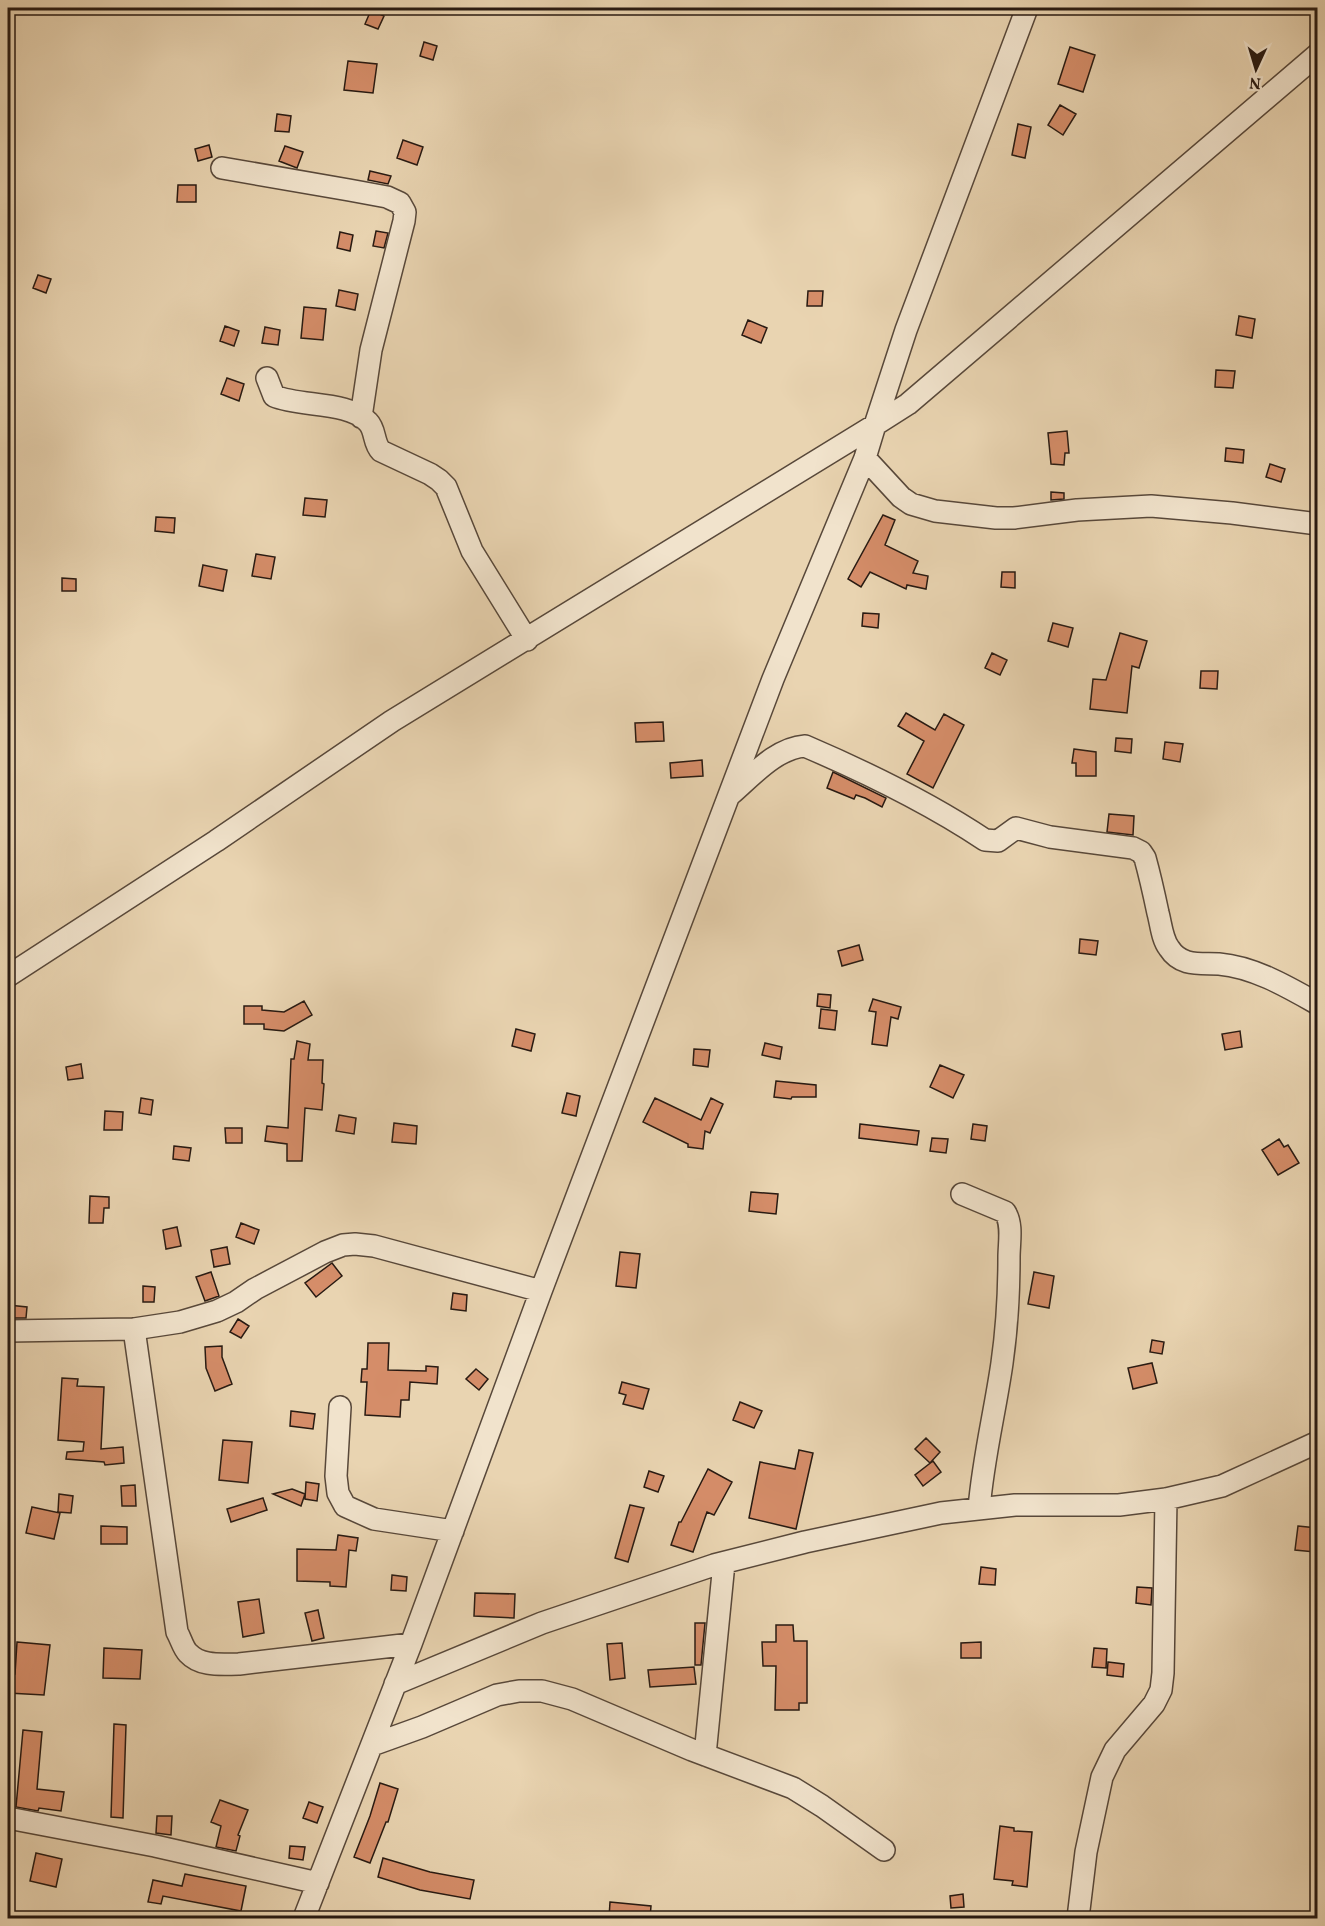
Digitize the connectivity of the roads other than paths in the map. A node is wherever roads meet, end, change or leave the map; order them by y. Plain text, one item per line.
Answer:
1 (1027, 8) edge
2 (1317, 54) edge
3 (222, 168) dead end
4 (267, 378) dead end
5 (361, 417) junction
6 (875, 425) junction
7 (865, 458) junction
8 (1317, 524) edge
9 (527, 639) junction
10 (730, 794) junction
11 (8, 976) edge
12 (1317, 1004) edge
13 (962, 1194) dead end
14 (541, 1291) junction
15 (134, 1329) junction
16 (8, 1331) edge
17 (340, 1407) dead end
18 (1317, 1442) edge
19 (1166, 1499) junction
20 (979, 1509) junction
21 (453, 1531) junction
22 (724, 1563) junction
23 (411, 1644) junction
24 (395, 1684) junction
25 (372, 1745) junction
26 (705, 1755) junction
27 (8, 1818) edge
28 (884, 1850) dead end
29 (318, 1883) junction
30 (304, 1918) edge
31 (1078, 1918) edge

1 - 6 street
2 - 6 street
3 - 5 street
4 - 5 street
5 - 9 street
6 - 7 street
6 - 9 street
7 - 8 street
7 - 10 street
9 - 11 street
10 - 12 street
10 - 14 street
13 - 20 street
14 - 15 street
14 - 21 street
15 - 16 street
15 - 23 street
17 - 21 street
18 - 19 street
19 - 20 street
19 - 31 street
20 - 22 street
21 - 23 street
22 - 24 street
22 - 26 street
23 - 24 street
24 - 25 street
25 - 26 street
25 - 29 street
26 - 28 street
27 - 29 street
29 - 30 street

